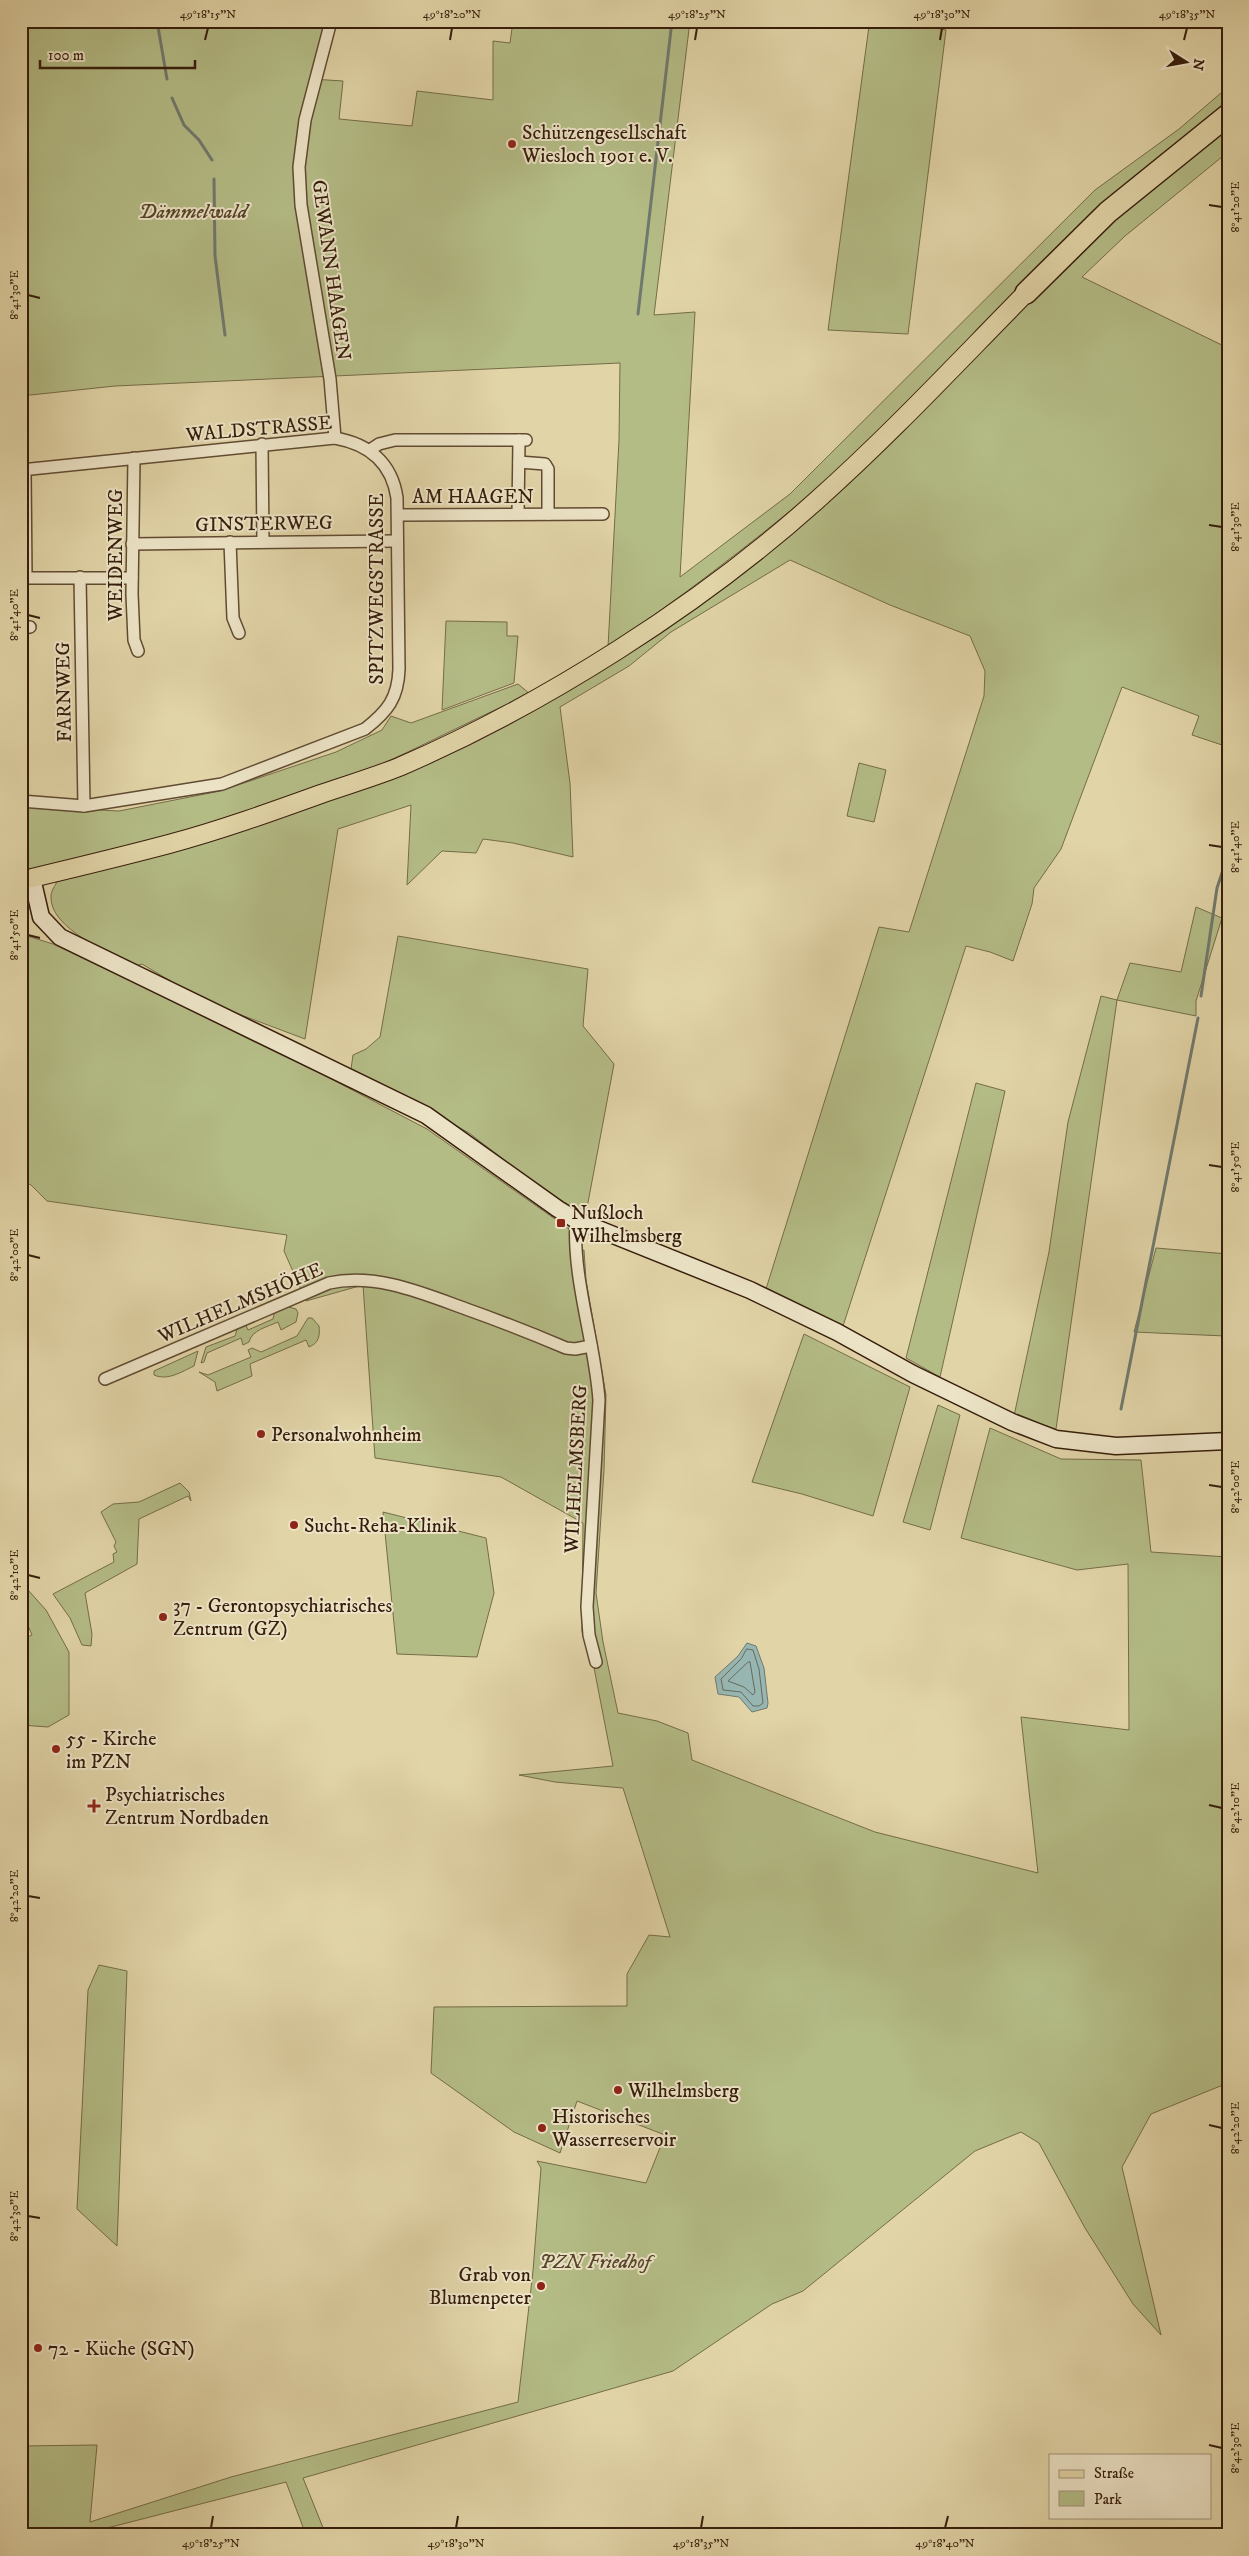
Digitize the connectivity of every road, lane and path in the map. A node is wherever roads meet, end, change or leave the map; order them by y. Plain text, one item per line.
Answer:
1 (331, 21) edge
2 (1228, 115) edge
3 (1026, 293) joint
4 (335, 438) junction
5 (262, 444) junction
6 (370, 450) junction
7 (134, 458) junction
8 (519, 462) junction
9 (23, 470) edge
10 (518, 514) junction
11 (548, 514) junction
12 (604, 514) dead end
13 (398, 515) junction
14 (396, 541) junction
15 (230, 542) junction
16 (263, 542) junction
17 (132, 544) junction
18 (80, 577) junction
19 (132, 578) junction
20 (239, 633) dead end
21 (138, 651) dead end
22 (21, 801) edge
23 (84, 806) junction
24 (26, 879) edge
25 (576, 1220) junction
26 (590, 1346) junction
27 (106, 1379) dead end
28 (1228, 1441) edge
29 (596, 1662) dead end

1 - 4 street, GEWANN HAAGEN
2 - 3 highway
3 - 24 main road
4 - 5 street, WALDSTRASSE
4 - 6 street, WALDSTRASSE
5 - 7 street, WALDSTRASSE
5 - 16 street
6 - 8 street
6 - 13 street, SPITZWEGSTRASSE
7 - 9 street, WALDSTRASSE
7 - 17 street, WEIDENWEG
8 - 10 street
8 - 11 street, AM HAAGEN
9 - 18 street
10 - 11 street, AM HAAGEN
10 - 13 street, AM HAAGEN
11 - 12 street, AM HAAGEN
13 - 14 street, SPITZWEGSTRASSE
14 - 16 street, GINSTERWEG
14 - 23 street, SPITZWEGSTRASSE
15 - 16 street, GINSTERWEG
15 - 17 street, GINSTERWEG
15 - 20 street
17 - 19 street, WEIDENWEG
18 - 19 street
18 - 23 street, FARNWEG
19 - 21 street, WEIDENWEG
22 - 23 street, SPITZWEGSTRASSE
24 - 25 main road
25 - 26 street, WILHELMSBERG
25 - 28 main road
26 - 27 street, WILHELMSHÖHE
26 - 29 street, WILHELMSBERG

